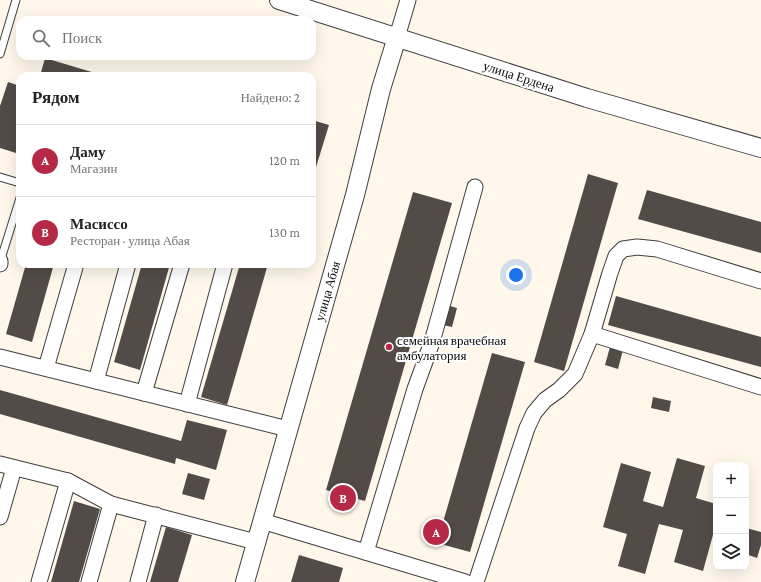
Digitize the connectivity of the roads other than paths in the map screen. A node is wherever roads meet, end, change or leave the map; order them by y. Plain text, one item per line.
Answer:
1 (16, 0) edge
2 (279, 0) edge
3 (408, 0) edge
4 (397, 37) junction
5 (0, 54) edge
6 (761, 148) edge
7 (0, 176) edge
8 (16, 182) edge
9 (475, 187) dead end
10 (16, 211) edge
11 (0, 262) edge
12 (75, 268) edge
13 (127, 268) edge
14 (181, 268) edge
15 (224, 268) edge
16 (761, 281) edge
17 (592, 334) junction
18 (0, 357) edge
19 (46, 368) junction
20 (96, 381) junction
21 (761, 387) edge
22 (144, 393) junction
23 (187, 404) junction
24 (288, 429) junction
25 (7, 466) edge
26 (68, 481) junction
27 (112, 504) junction
28 (156, 516) junction
29 (0, 517) edge
30 (262, 521) junction
31 (256, 542) junction
32 (366, 552) junction
33 (445, 579) edge
34 (39, 582) edge
35 (89, 582) edge
36 (138, 582) edge
37 (245, 582) edge
38 (465, 582) edge
39 (476, 582) edge

1 - 5 lane
2 - 4 street, улица Ердена
3 - 4 street, улица Абая
4 - 6 street, улица Ердена
4 - 24 street, улица Абая
7 - 8 lane
9 - 32 street
10 - 11 lane
12 - 19 street
13 - 20 street
14 - 22 street
15 - 23 street
16 - 17 street
17 - 21 street
17 - 39 street
18 - 19 street
19 - 20 street
20 - 22 street
22 - 23 street
23 - 24 street
24 - 30 street, улица Абая
25 - 26 street
25 - 29 street
26 - 27 street
26 - 34 street
27 - 28 street
27 - 35 street
28 - 31 street
28 - 36 street
30 - 31 street, улица Абая
30 - 32 street
31 - 37 street, улица Абая
32 - 33 street
33 - 38 street

